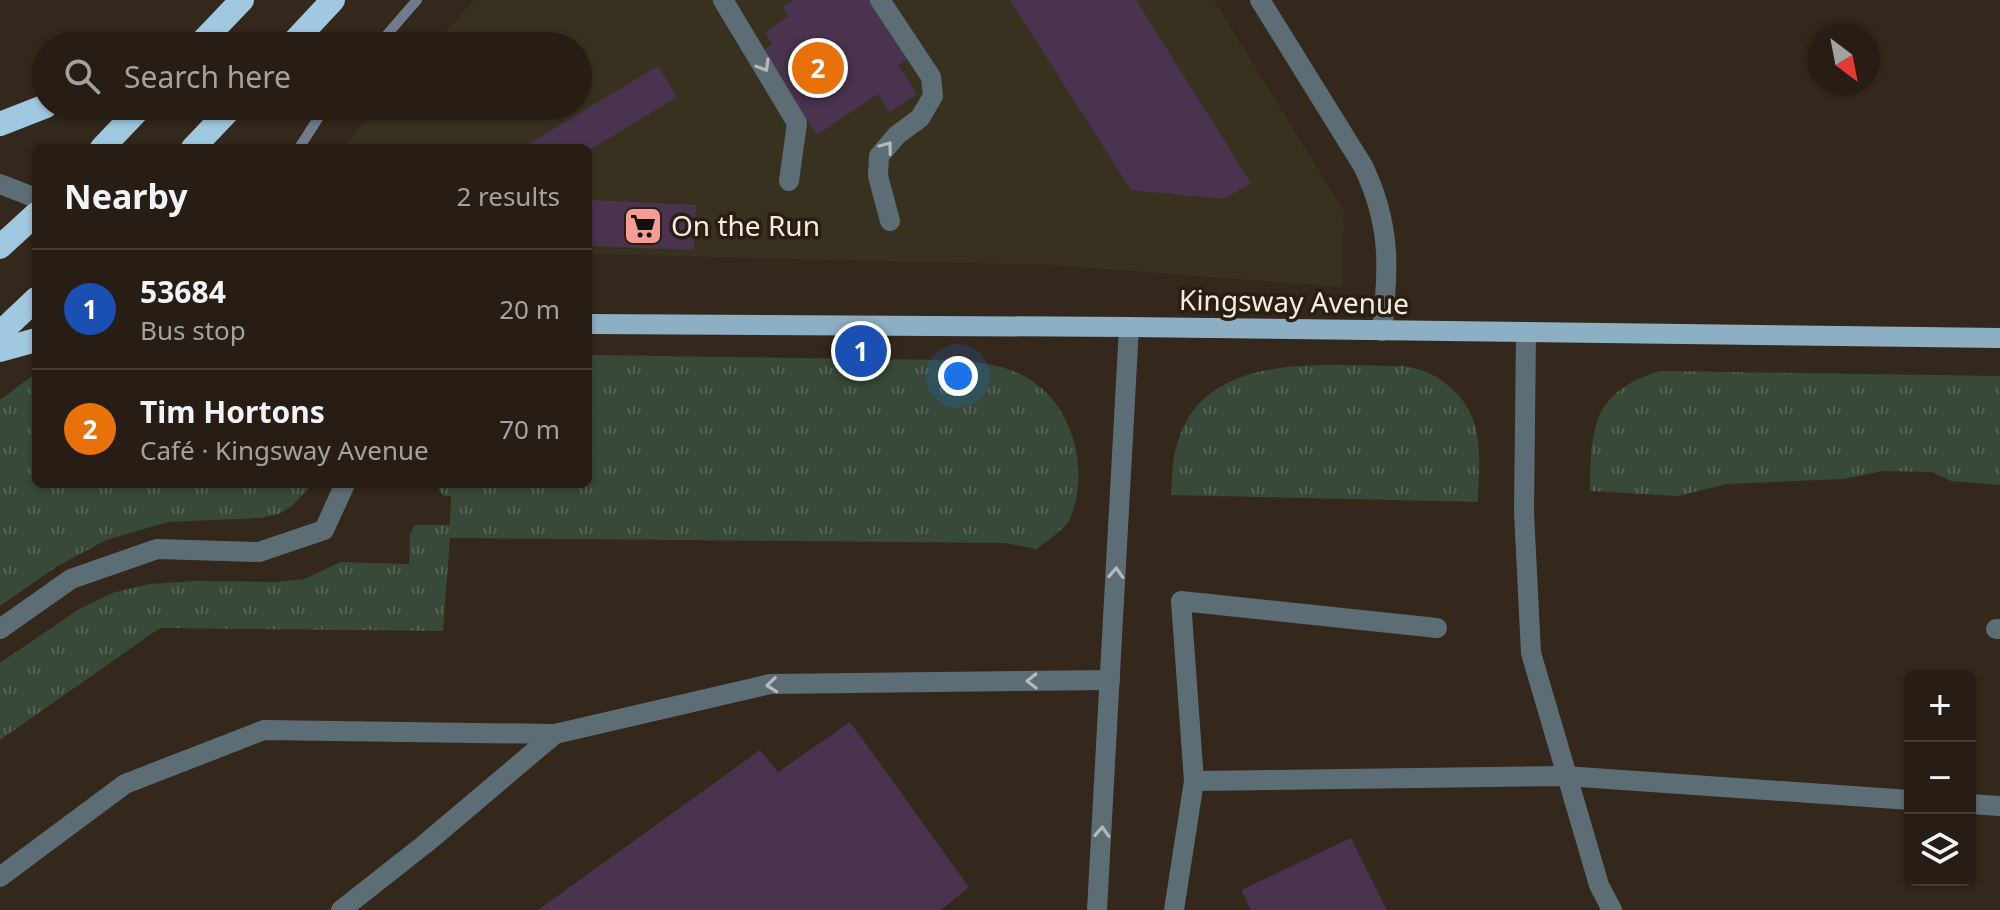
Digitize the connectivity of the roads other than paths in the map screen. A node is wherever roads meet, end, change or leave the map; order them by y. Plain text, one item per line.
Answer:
1 (242, 0) edge
2 (333, 0) edge
3 (723, 0) edge
4 (880, 0) edge
5 (1260, 0) edge
6 (211, 32) edge
7 (303, 32) edge
8 (32, 111) edge
9 (129, 120) edge
10 (222, 120) edge
11 (0, 124) edge
12 (204, 143) edge
13 (106, 144) edge
14 (789, 181) dead end
15 (0, 184) edge
16 (32, 196) edge
17 (32, 218) edge
18 (890, 221) dead end
19 (0, 247) edge
20 (32, 303) edge
21 (592, 324) edge
22 (1129, 327) junction
23 (1382, 331) junction
24 (0, 333) edge
25 (1526, 333) junction
26 (2000, 338) edge
27 (32, 341) edge
28 (0, 350) edge
29 (343, 488) edge
30 (1437, 628) dead end
31 (0, 629) edge
32 (1110, 680) junction
33 (555, 734) junction
34 (1565, 776) junction
35 (1194, 781) junction
36 (1904, 800) edge
37 (1976, 804) edge
38 (2000, 806) edge
39 (0, 877) edge
40 (341, 910) edge
41 (1097, 910) edge
42 (1174, 910) edge
43 (1612, 910) edge

1 - 6 highway
2 - 7 highway
3 -> 14 street
18 -> 4 street
5 - 23 street
8 - 11 highway
9 - 13 highway
10 - 12 highway
15 - 16 street
17 - 19 highway
20 - 24 highway
21 - 22 main road, Kingsway Avenue
22 - 23 main road, Kingsway Avenue
32 -> 22 street
23 - 25 main road, Kingsway Avenue
25 - 26 main road, Kingsway Avenue
25 - 34 street
27 - 28 highway
29 - 31 street
30 - 35 street
32 -> 33 street
41 -> 32 street
33 - 39 street
33 - 40 street
34 - 35 street
34 - 36 street
34 - 43 street
35 - 42 street
37 - 38 street

